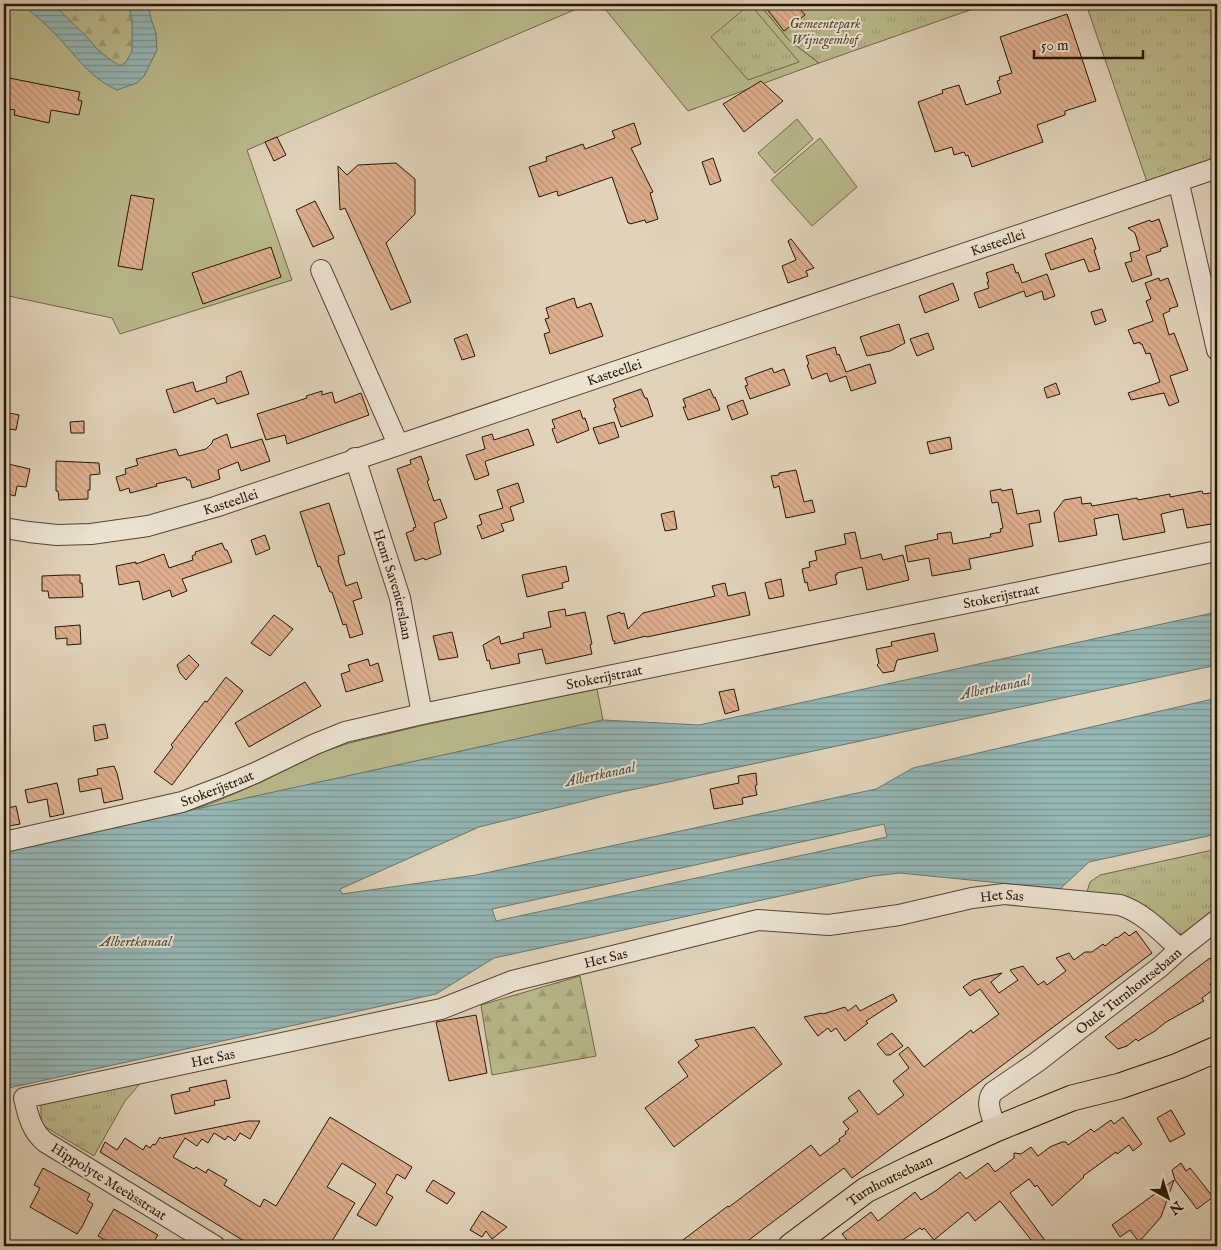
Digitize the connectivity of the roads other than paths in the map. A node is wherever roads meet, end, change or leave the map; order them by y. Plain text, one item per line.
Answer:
1 (1217, 168) edge
2 (1178, 182) junction
3 (321, 270) dead end
4 (1217, 350) edge
5 (398, 444) junction
6 (355, 458) junction
7 (4, 528) edge
8 (1217, 551) edge
9 (422, 714) junction
10 (4, 842) edge
11 (1217, 920) edge
12 (1180, 949) junction
13 (1217, 1049) edge
14 (24, 1098) joint
15 (996, 1129) junction
16 (215, 1246) edge
17 (791, 1246) edge

1 - 2 street, Kasteellei
2 - 4 street
2 - 5 street, Kasteellei
3 - 5 street
5 - 6 street, Kasteellei
6 - 7 street, Kasteellei
6 - 9 street, Henri Savenierslaan
8 - 9 street, Stokerijstraat
9 - 10 street, Stokerijstraat
11 - 12 street, Oude Turnhoutsebaan
12 - 14 street, Het Sas
12 - 15 street, Oude Turnhoutsebaan
13 - 15 main road, Turnhoutsebaan
14 - 16 street, Hippolyte Meeùsstraat
15 - 17 main road, Turnhoutsebaan

